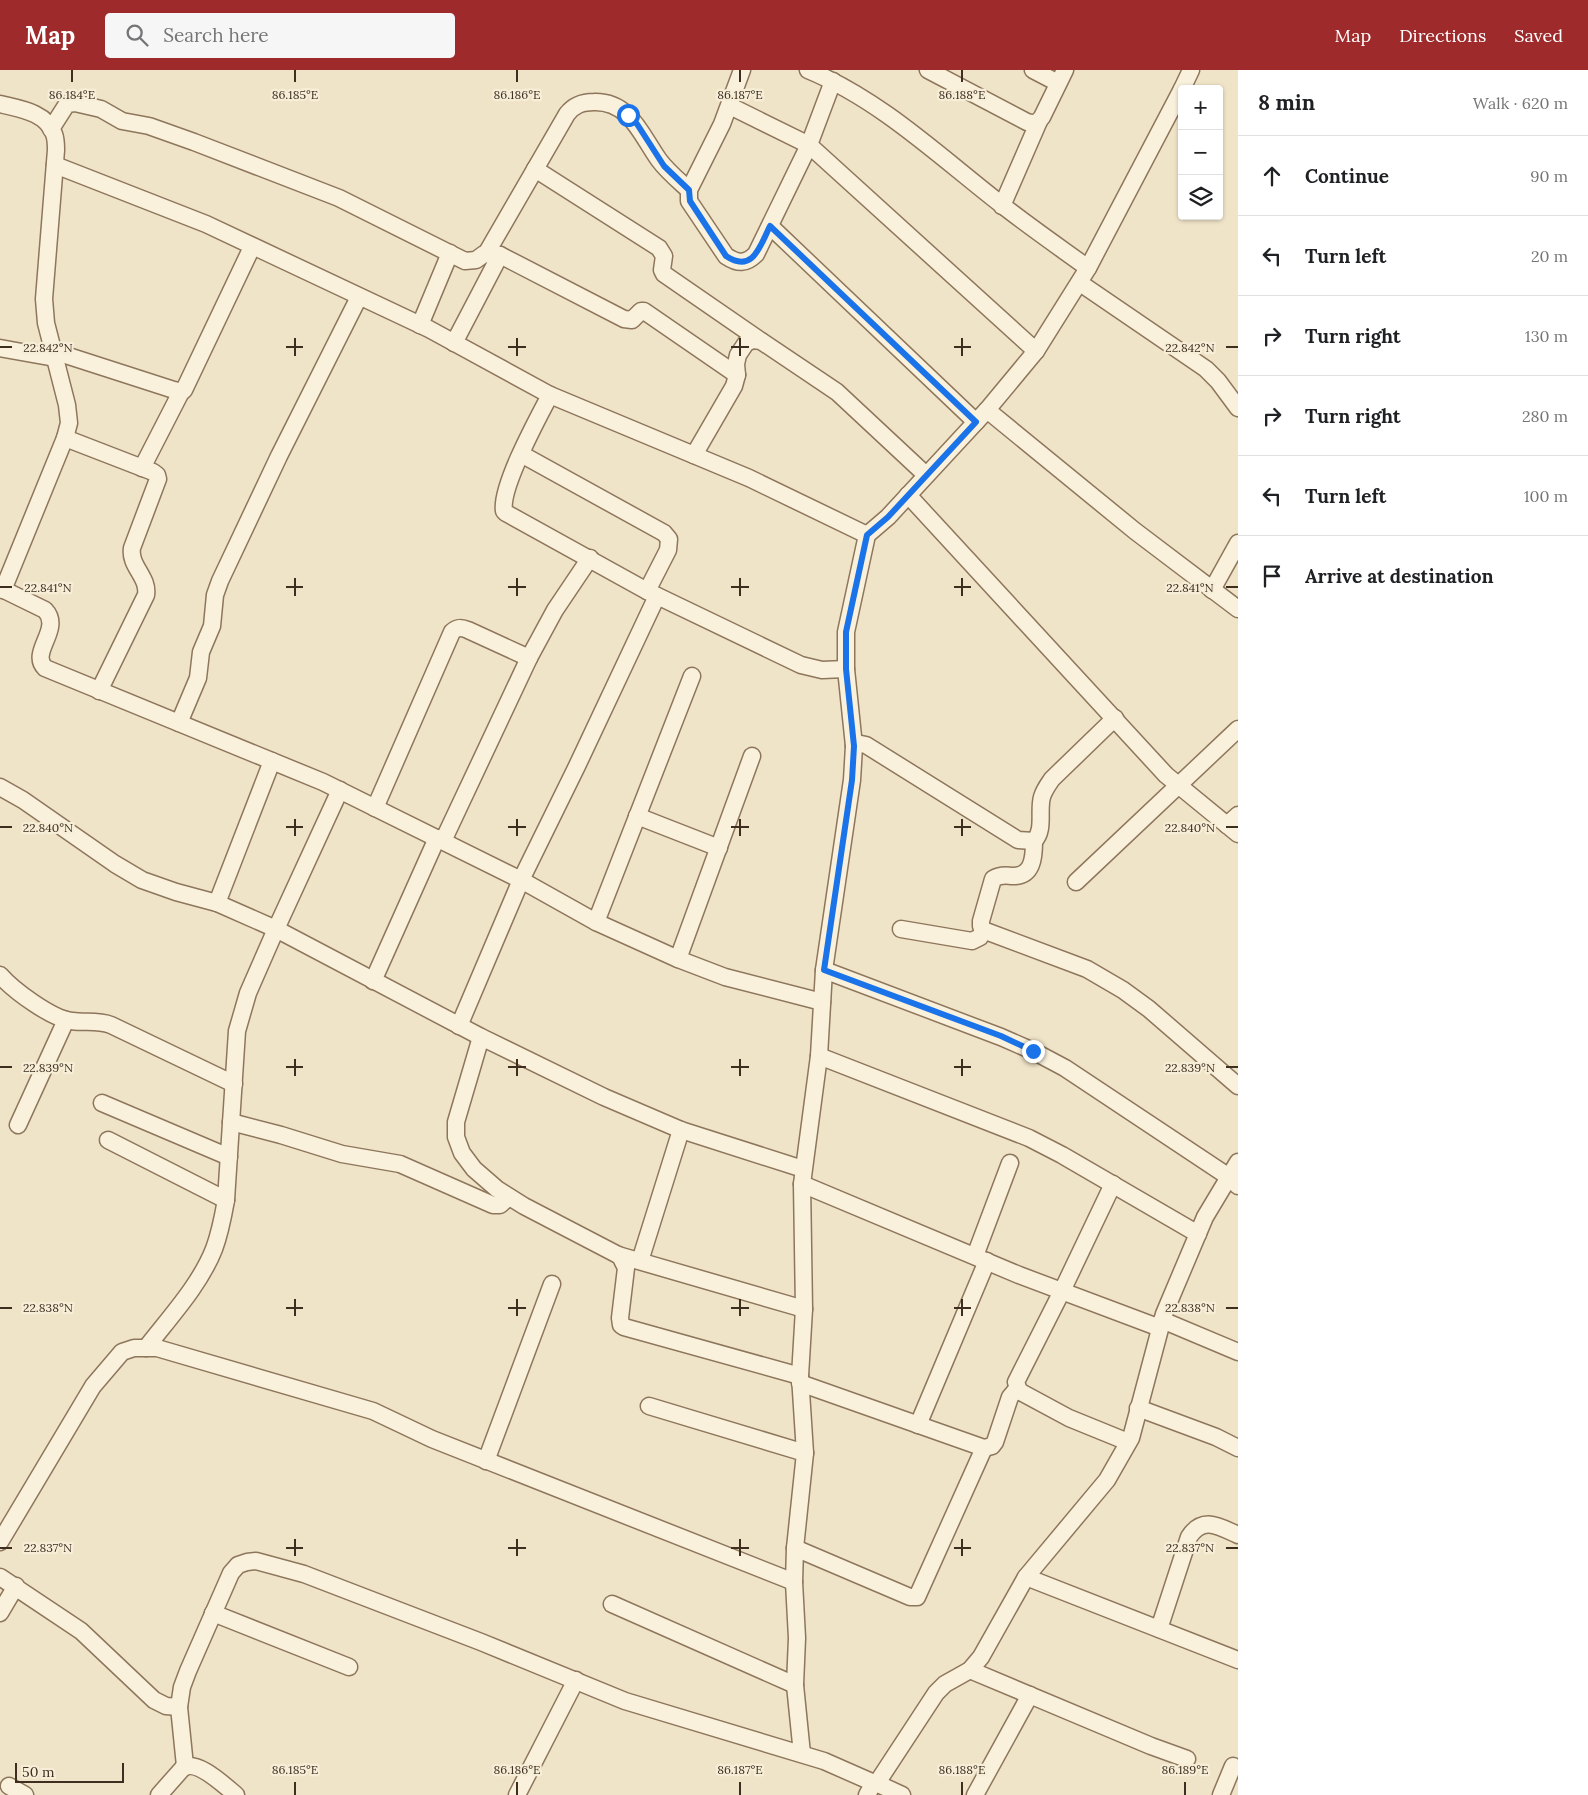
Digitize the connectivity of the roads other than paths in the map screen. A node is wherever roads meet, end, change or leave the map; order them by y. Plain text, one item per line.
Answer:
1 (742, 70) edge
2 (808, 70) edge
3 (928, 70) edge
4 (1033, 70) edge
5 (1192, 70) edge
6 (1062, 77) edge
7 (833, 81) junction
8 (1184, 85) edge
9 (1178, 97) edge
10 (0, 104) edge
11 (730, 106) junction
12 (1039, 121) junction
13 (51, 129) junction
14 (809, 146) junction
15 (55, 165) junction
16 (535, 169) junction
17 (689, 190) junction
18 (1002, 206) junction
19 (770, 226) junction
20 (252, 247) junction
21 (450, 254) junction
22 (493, 255) junction
23 (1088, 268) junction
24 (1080, 282) junction
25 (359, 297) junction
26 (420, 325) junction
27 (761, 341) junction
28 (454, 343) junction
29 (0, 348) edge
30 (1036, 351) junction
31 (54, 355) junction
32 (737, 376) junction
33 (181, 392) junction
34 (550, 395) junction
35 (1238, 408) edge
36 (981, 416) junction
37 (64, 438) junction
38 (521, 454) junction
39 (694, 455) junction
40 (142, 468) junction
41 (926, 475) junction
42 (908, 495) junction
43 (867, 535) junction
44 (1238, 543) edge
45 (590, 558) junction
46 (2, 589) edge
47 (1212, 590) junction
48 (652, 594) junction
49 (1238, 610) edge
50 (529, 658) junction
51 (846, 669) junction
52 (692, 676) dead end
53 (99, 691) junction
54 (1115, 718) junction
55 (179, 723) junction
56 (1238, 729) edge
57 (854, 746) junction
58 (752, 756) dead end
59 (272, 761) junction
60 (1179, 785) junction
61 (0, 787) edge
62 (340, 790) junction
63 (375, 808) junction
64 (637, 816) junction
65 (1234, 825) edge
66 (440, 840) junction
67 (1034, 841) junction
68 (719, 848) junction
69 (521, 880) junction
70 (1076, 882) dead end
71 (217, 903) junction
72 (596, 922) junction
73 (276, 929) junction
74 (901, 929) dead end
75 (984, 930) junction
76 (678, 959) junction
77 (824, 970) junction
78 (0, 975) edge
79 (372, 981) junction
80 (822, 1002) junction
81 (66, 1020) junction
82 (459, 1026) junction
83 (481, 1037) junction
84 (818, 1056) junction
85 (234, 1084) junction
86 (1238, 1086) edge
87 (102, 1103) dead end
88 (231, 1122) junction
89 (18, 1125) dead end
90 (681, 1130) junction
91 (108, 1140) dead end
92 (229, 1156) junction
93 (1238, 1162) edge
94 (1010, 1163) dead end
95 (803, 1176) junction
96 (1234, 1181) edge
97 (1113, 1184) junction
98 (509, 1197) junction
99 (226, 1200) junction
100 (1198, 1234) junction
101 (618, 1255) junction
102 (981, 1259) junction
103 (640, 1262) junction
104 (552, 1284) dead end
105 (1062, 1291) junction
106 (804, 1309) junction
107 (1161, 1324) junction
108 (146, 1348) junction
109 (1238, 1352) edge
110 (800, 1379) junction
111 (1019, 1391) junction
112 (649, 1406) dead end
113 (1138, 1408) junction
114 (918, 1424) junction
115 (1128, 1442) junction
116 (984, 1448) junction
117 (1238, 1448) edge
118 (805, 1453) junction
119 (486, 1460) junction
120 (1238, 1535) edge
121 (0, 1542) edge
122 (795, 1548) junction
123 (1026, 1577) junction
124 (0, 1578) edge
125 (794, 1582) junction
126 (16, 1586) junction
127 (612, 1604) dead end
128 (0, 1613) edge
129 (213, 1614) junction
130 (1159, 1629) junction
131 (1238, 1660) edge
132 (348, 1667) dead end
133 (970, 1670) junction
134 (576, 1680) junction
135 (795, 1685) junction
136 (1030, 1695) junction
137 (179, 1707) junction
138 (802, 1754) junction
139 (1187, 1759) dead end
140 (185, 1766) junction
141 (1232, 1766) dead end
142 (9, 1786) dead end
143 (873, 1787) edge
144 (25, 1795) edge
145 (160, 1795) edge
146 (235, 1795) edge
147 (517, 1795) edge
148 (902, 1795) edge
149 (975, 1795) edge
150 (1221, 1795) edge

1 - 11 street
2 - 7 street
3 - 12 street
4 - 6 street
5 - 8 street
6 - 12 street
7 - 14 street
7 - 18 street
9 - 23 street
10 - 13 street
11 - 14 street
11 - 17 street
12 - 18 street
13 - 15 street
13 - 21 street
14 - 19 street
14 - 30 street
15 - 20 street
15 - 31 street
16 - 17 street
16 - 22 street
16 - 27 street
17 - 19 street
18 - 23 street
19 - 36 street
20 - 25 street
20 - 33 street
21 - 22 street
21 - 26 street
22 - 28 street
22 - 32 street
23 - 24 street
24 - 30 street
24 - 35 street
25 - 26 street
25 - 55 street
26 - 28 street
27 - 32 street
27 - 41 street
28 - 34 street
29 - 31 street
30 - 36 street
31 - 33 street
31 - 37 street
32 - 39 street
33 - 40 street
34 - 38 street
34 - 39 street
36 - 41 street
36 - 47 street
37 - 40 street
37 - 46 street
38 - 45 street
38 - 48 street
39 - 43 street
40 - 53 street
41 - 42 street
42 - 43 street
42 - 54 street
43 - 51 street
44 - 47 street
45 - 48 street
45 - 50 street
46 - 53 street
47 - 49 street
48 - 51 street
48 - 69 street
50 - 63 street
50 - 66 street
51 - 57 street
52 - 64 street
53 - 55 street
54 - 60 street
54 - 67 street
55 - 59 street
56 - 60 street
57 - 67 street
57 - 77 street
58 - 68 street
59 - 62 street
59 - 71 street
60 - 65 street
60 - 70 street
61 - 71 street
62 - 63 street
62 - 73 street
63 - 66 street
64 - 68 street
64 - 72 street
66 - 69 street
66 - 79 street
67 - 75 street
68 - 76 street
69 - 72 street
69 - 82 street
71 - 73 street
72 - 76 street
73 - 79 street
73 - 85 street
74 - 75 street
75 - 86 street
76 - 80 street
77 - 80 street
77 - 96 street
78 - 81 street
79 - 82 street
80 - 84 street
81 - 85 street
81 - 89 street
82 - 83 street
83 - 90 street
83 - 98 street
84 - 95 street
84 - 97 street
85 - 88 street
87 - 92 street
88 - 92 street
88 - 98 street
90 - 95 street
90 - 103 street
91 - 99 street
92 - 99 street
93 - 96 street
94 - 102 street
95 - 102 street
95 - 106 street
96 - 100 street
97 - 100 street
97 - 105 street
98 - 101 street
99 - 108 street
100 - 107 street
101 - 103 street
101 - 110 street
102 - 105 street
102 - 114 street
103 - 106 street
104 - 119 street
105 - 107 street
105 - 111 street
106 - 110 street
107 - 109 street
107 - 113 street
108 - 119 street
108 - 121 street
110 - 114 street
110 - 118 street
111 - 115 street
111 - 116 street
112 - 118 street
113 - 115 street
113 - 117 street
114 - 116 street
115 - 123 street
116 - 122 street
118 - 122 street
119 - 125 street
120 - 130 street
122 - 125 street
123 - 130 street
123 - 133 street
124 - 126 street
125 - 135 street
126 - 128 street
126 - 137 street
127 - 135 street
129 - 132 street
129 - 134 street
129 - 137 street
130 - 131 street
133 - 136 street
133 - 143 street
134 - 138 street
134 - 147 street
135 - 138 street
136 - 139 street
136 - 149 street
137 - 140 street
138 - 143 street
140 - 145 street
140 - 146 street
141 - 150 street
142 - 144 street
143 - 148 street

